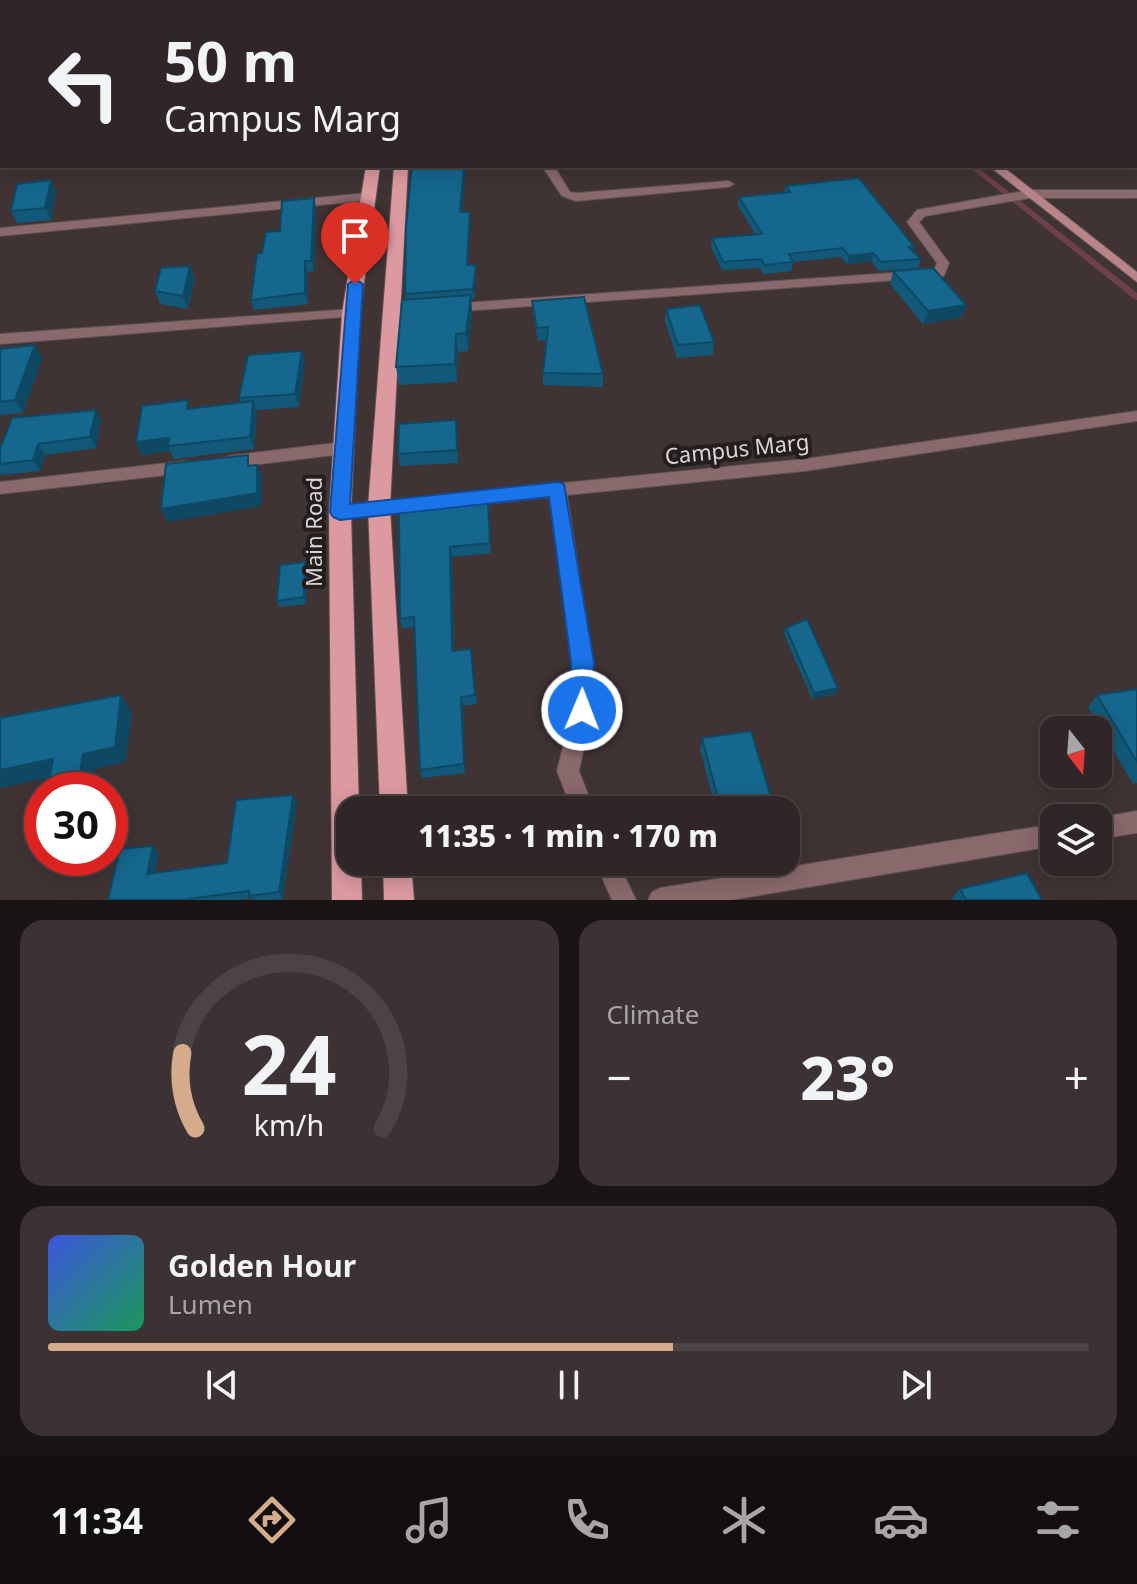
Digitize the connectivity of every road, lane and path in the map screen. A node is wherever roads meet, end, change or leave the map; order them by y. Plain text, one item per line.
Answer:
1 (373, 168) edge
2 (401, 168) edge
3 (549, 168) edge
4 (998, 168) edge
5 (728, 184) dead end
6 (1030, 194) junction
7 (1137, 194) edge
8 (368, 197) junction
9 (0, 232) edge
10 (1137, 278) edge
11 (439, 308) edge
12 (351, 313) junction
13 (0, 339) edge
14 (1137, 416) edge
15 (343, 448) junction
16 (0, 488) edge
17 (558, 489) junction
18 (379, 507) junction
19 (340, 512) junction
20 (393, 796) edge
21 (578, 796) edge
22 (1137, 822) edge
23 (1112, 826) edge
24 (1040, 837) edge
25 (398, 876) edge
26 (613, 876) edge
27 (347, 900) edge
28 (399, 900) edge
29 (624, 900) edge
30 (660, 900) edge

1 - 8 main road, Main Road
2 - 18 main road
3 - 5 street
4 - 6 street
6 - 7 street
6 - 10 street
6 - 11 street
8 - 9 street
8 - 12 main road, Main Road
12 - 13 street
12 - 15 main road, Main Road
14 - 17 street, Campus Marg
15 - 16 street
15 - 19 main road, Main Road
17 - 18 street, Campus Marg
17 - 21 street
18 - 19 street, Campus Marg
18 - 20 main road
19 - 27 main road, Main Road
22 - 23 street
24 - 30 street
25 - 28 main road
26 - 29 street

